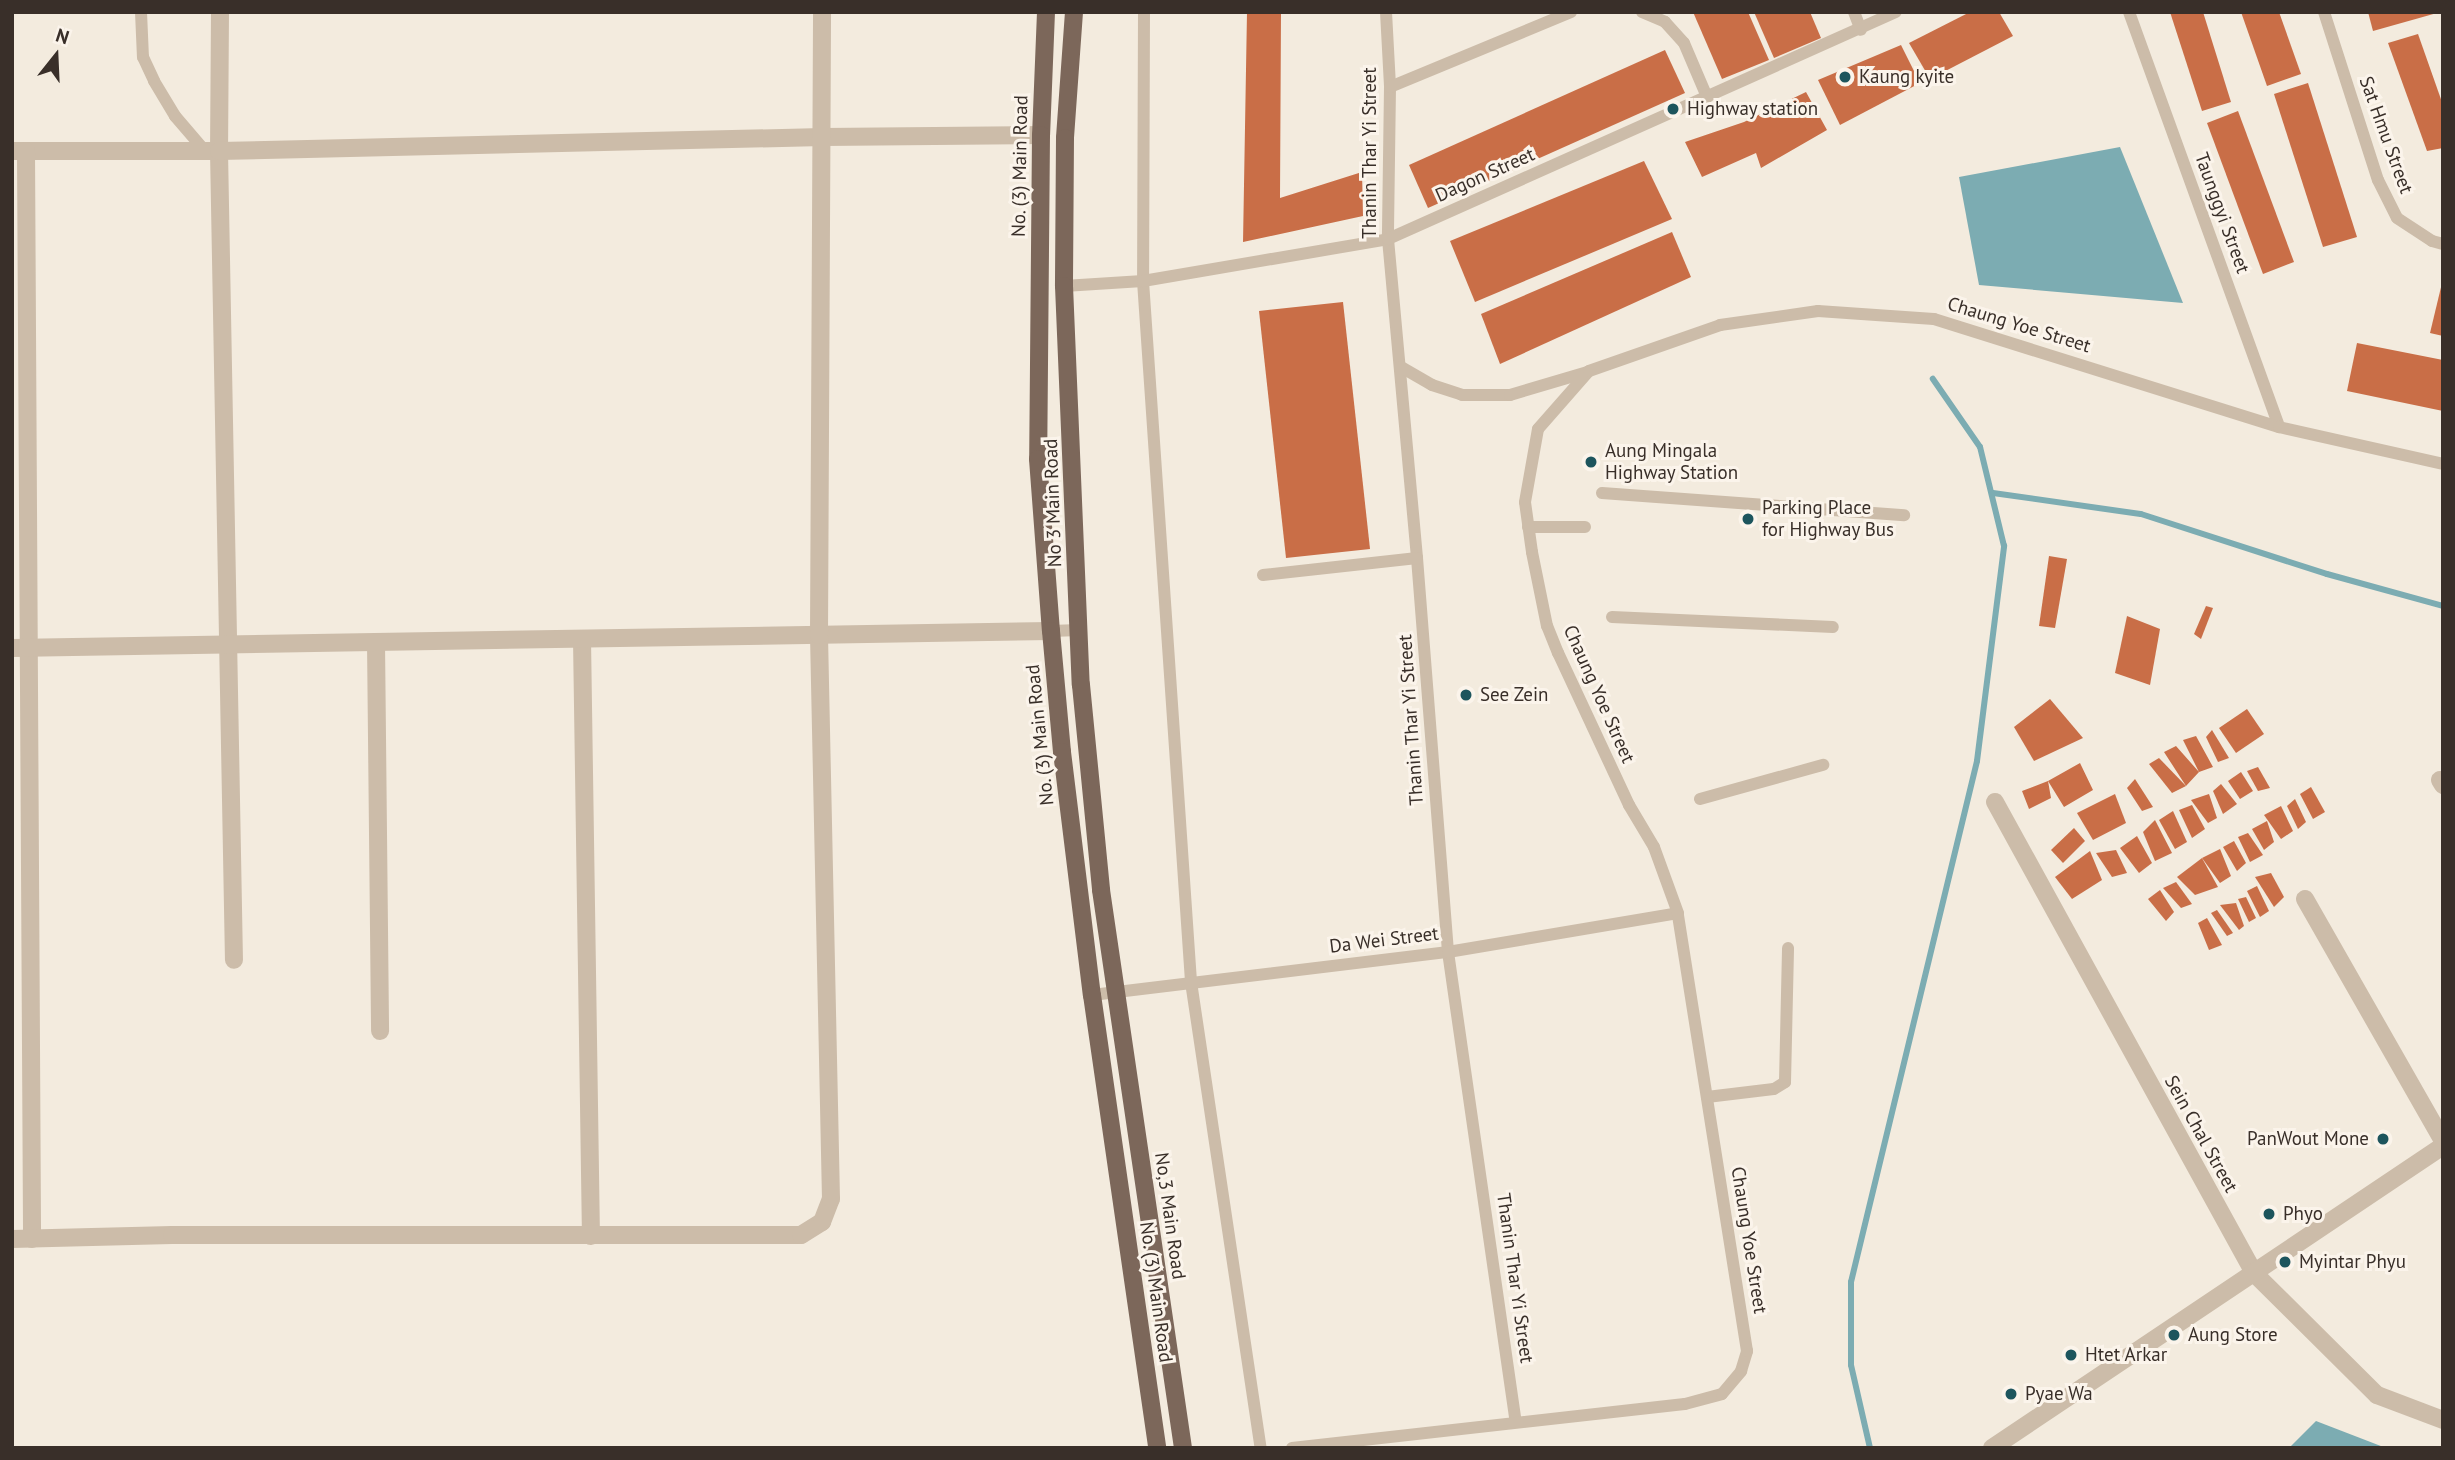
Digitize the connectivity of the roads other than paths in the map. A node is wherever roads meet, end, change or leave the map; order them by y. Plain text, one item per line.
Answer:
1 (141, 12) edge
2 (220, 12) edge
3 (822, 12) edge
4 (1046, 12) edge
5 (1074, 12) edge
6 (1144, 12) edge
7 (1386, 12) edge
8 (1571, 12) edge
9 (1643, 12) edge
10 (1854, 12) edge
11 (1896, 12) edge
12 (2129, 12) edge
13 (2324, 12) edge
14 (1861, 30) junction
15 (1390, 88) junction
16 (1707, 97) junction
17 (1041, 135) junction
18 (823, 137) junction
19 (1065, 138) junction
20 (19, 151) edge
21 (212, 151) junction
22 (1388, 239) junction
23 (2443, 244) edge
24 (1143, 281) junction
25 (1064, 286) junction
26 (1401, 367) junction
27 (1589, 371) junction
28 (2279, 427) junction
29 (2443, 464) edge
30 (1602, 494) dead end
31 (1904, 515) dead end
32 (1528, 527) junction
33 (1585, 527) dead end
34 (1417, 558) junction
35 (1263, 575) dead end
36 (1612, 617) dead end
37 (1833, 627) dead end
38 (1079, 630) junction
39 (1051, 631) junction
40 (819, 635) junction
41 (582, 639) junction
42 (376, 642) junction
43 (227, 645) junction
44 (21, 648) edge
45 (1824, 765) dead end
46 (1700, 799) dead end
47 (1995, 802) dead end
48 (2305, 899) dead end
49 (1678, 913) junction
50 (1788, 948) dead end
51 (1448, 952) junction
52 (234, 960) dead end
53 (1191, 982) junction
54 (1116, 991) junction
55 (1092, 995) junction
56 (380, 1031) dead end
57 (1707, 1097) junction
58 (2443, 1141) edge
59 (2443, 1146) edge
60 (591, 1236) junction
61 (12, 1239) edge
62 (32, 1239) junction
63 (2254, 1273) junction
64 (1516, 1420) junction
65 (2443, 1420) edge
66 (1157, 1448) edge
67 (1182, 1448) edge
68 (1261, 1448) edge
69 (1292, 1448) edge
70 (1992, 1448) edge

1 - 21 lane
2 - 21 street
3 - 18 street
4 - 17 main road, No. (3) Main Road
5 - 19 main road, No 3 Main Road
6 - 24 lane
7 - 15 lane, Thanin Thar Yi Street
8 - 15 lane
9 - 16 lane
10 - 14 lane
11 - 14 lane, Dagon Street
12 - 28 lane, Taunggyi Street
13 - 23 lane, Sat Hmu Street
14 - 16 lane, Dagon Street
15 - 22 lane, Thanin Thar Yi Street
16 - 22 lane, Dagon Street
17 - 18 street
17 - 19 lane
17 - 39 main road, No. (3) Main Road
18 - 21 street
18 - 40 street
19 - 25 main road, No 3 Main Road
20 - 21 street
20 - 44 street
21 - 43 street
22 - 24 lane, Dagon Street
22 - 26 lane, Thanin Thar Yi Street
24 - 25 lane, Dagon Street
24 - 53 lane
25 - 38 main road, No 3 Main Road
26 - 27 lane
26 - 34 lane, Thanin Thar Yi Street
27 - 28 lane, Chaung Yoe Street
27 - 32 lane, Chaung Yoe Street
28 - 29 lane, Chaung Yoe Street
30 - 31 lane
32 - 33 lane
32 - 49 lane, Chaung Yoe Street
34 - 35 lane
34 - 51 lane, Thanin Thar Yi Street
36 - 37 lane
38 - 39 lane
38 - 54 main road, No 3 Main Road
39 - 40 street
39 - 55 main road, No. (3) Main Road
40 - 41 street
40 - 60 street
41 - 42 street
41 - 60 street
42 - 43 street
42 - 56 street
43 - 44 street
43 - 52 street
44 - 62 street
45 - 46 lane
47 - 63 street, Sein Chal Street
48 - 58 street
49 - 51 lane, Da Wei Street
49 - 57 lane, Chaung Yoe Street
50 - 57 lane
51 - 53 lane, Da Wei Street
51 - 64 lane, Thanin Thar Yi Street
53 - 54 lane, Da Wei Street
53 - 68 lane
54 - 55 lane, Da Wei Street
54 - 67 main road, No,3 Main Road
55 - 66 main road, No. (3) Main Road
57 - 64 lane, Chaung Yoe Street
59 - 63 street
60 - 62 street
61 - 62 street
63 - 65 street, Sein Chal Street
63 - 70 street
64 - 69 lane, Chaung Yoe Street

